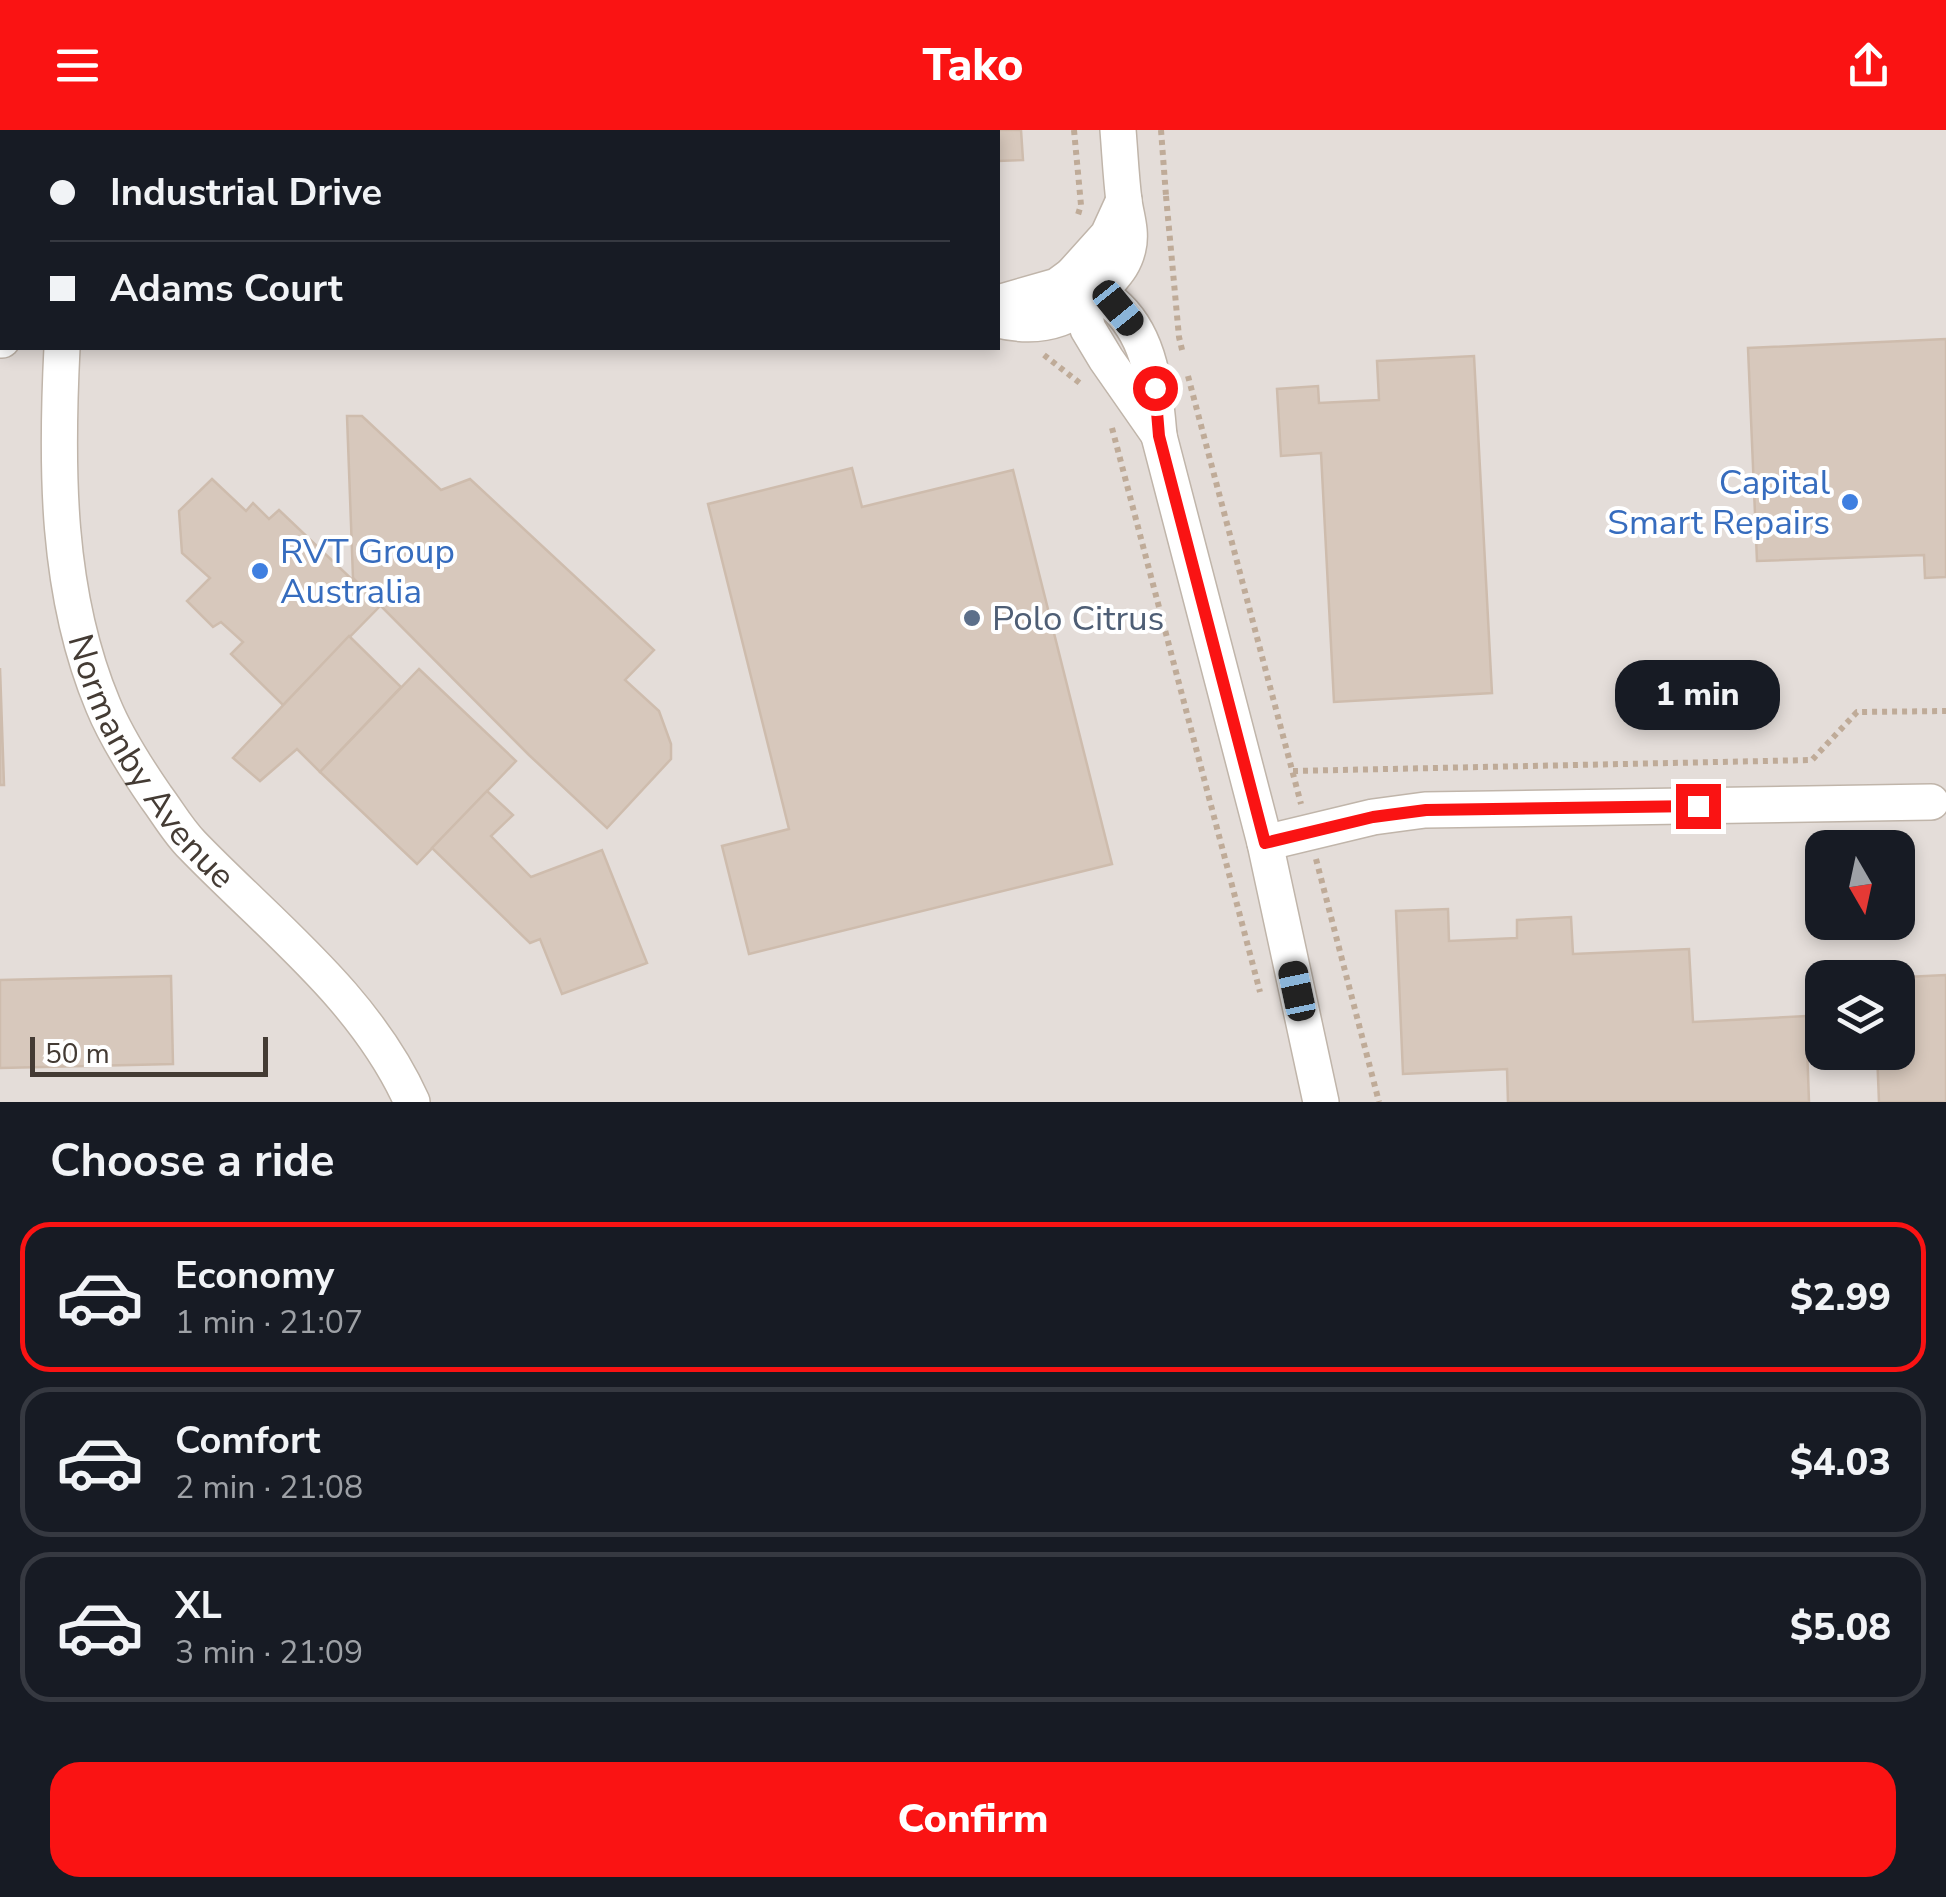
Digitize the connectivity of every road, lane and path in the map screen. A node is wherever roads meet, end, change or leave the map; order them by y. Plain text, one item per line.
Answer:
1 (1074, 130) edge
2 (1118, 130) edge
3 (1166, 196) dead end
4 (1075, 222) dead end
5 (1084, 292) junction
6 (1000, 302) edge
7 (1000, 320) edge
8 (1043, 324) junction
9 (62, 350) edge
10 (1090, 391) dead end
11 (1110, 421) dead end
12 (1946, 711) edge
13 (1293, 771) junction
14 (1931, 802) dead end
15 (1309, 833) junction
16 (1265, 843) junction
17 (1264, 1008) dead end
18 (412, 1102) edge
19 (1322, 1102) edge
20 (1379, 1102) edge

1 - 4 path
2 - 5 street
3 - 13 path
5 - 6 street
5 - 8 street
5 - 16 street
7 - 8 street
8 - 10 path
9 - 18 street, Normanby Avenue
11 - 17 path
12 - 13 path
13 - 15 path
14 - 15 street
15 - 16 street
15 - 20 path
16 - 19 street

